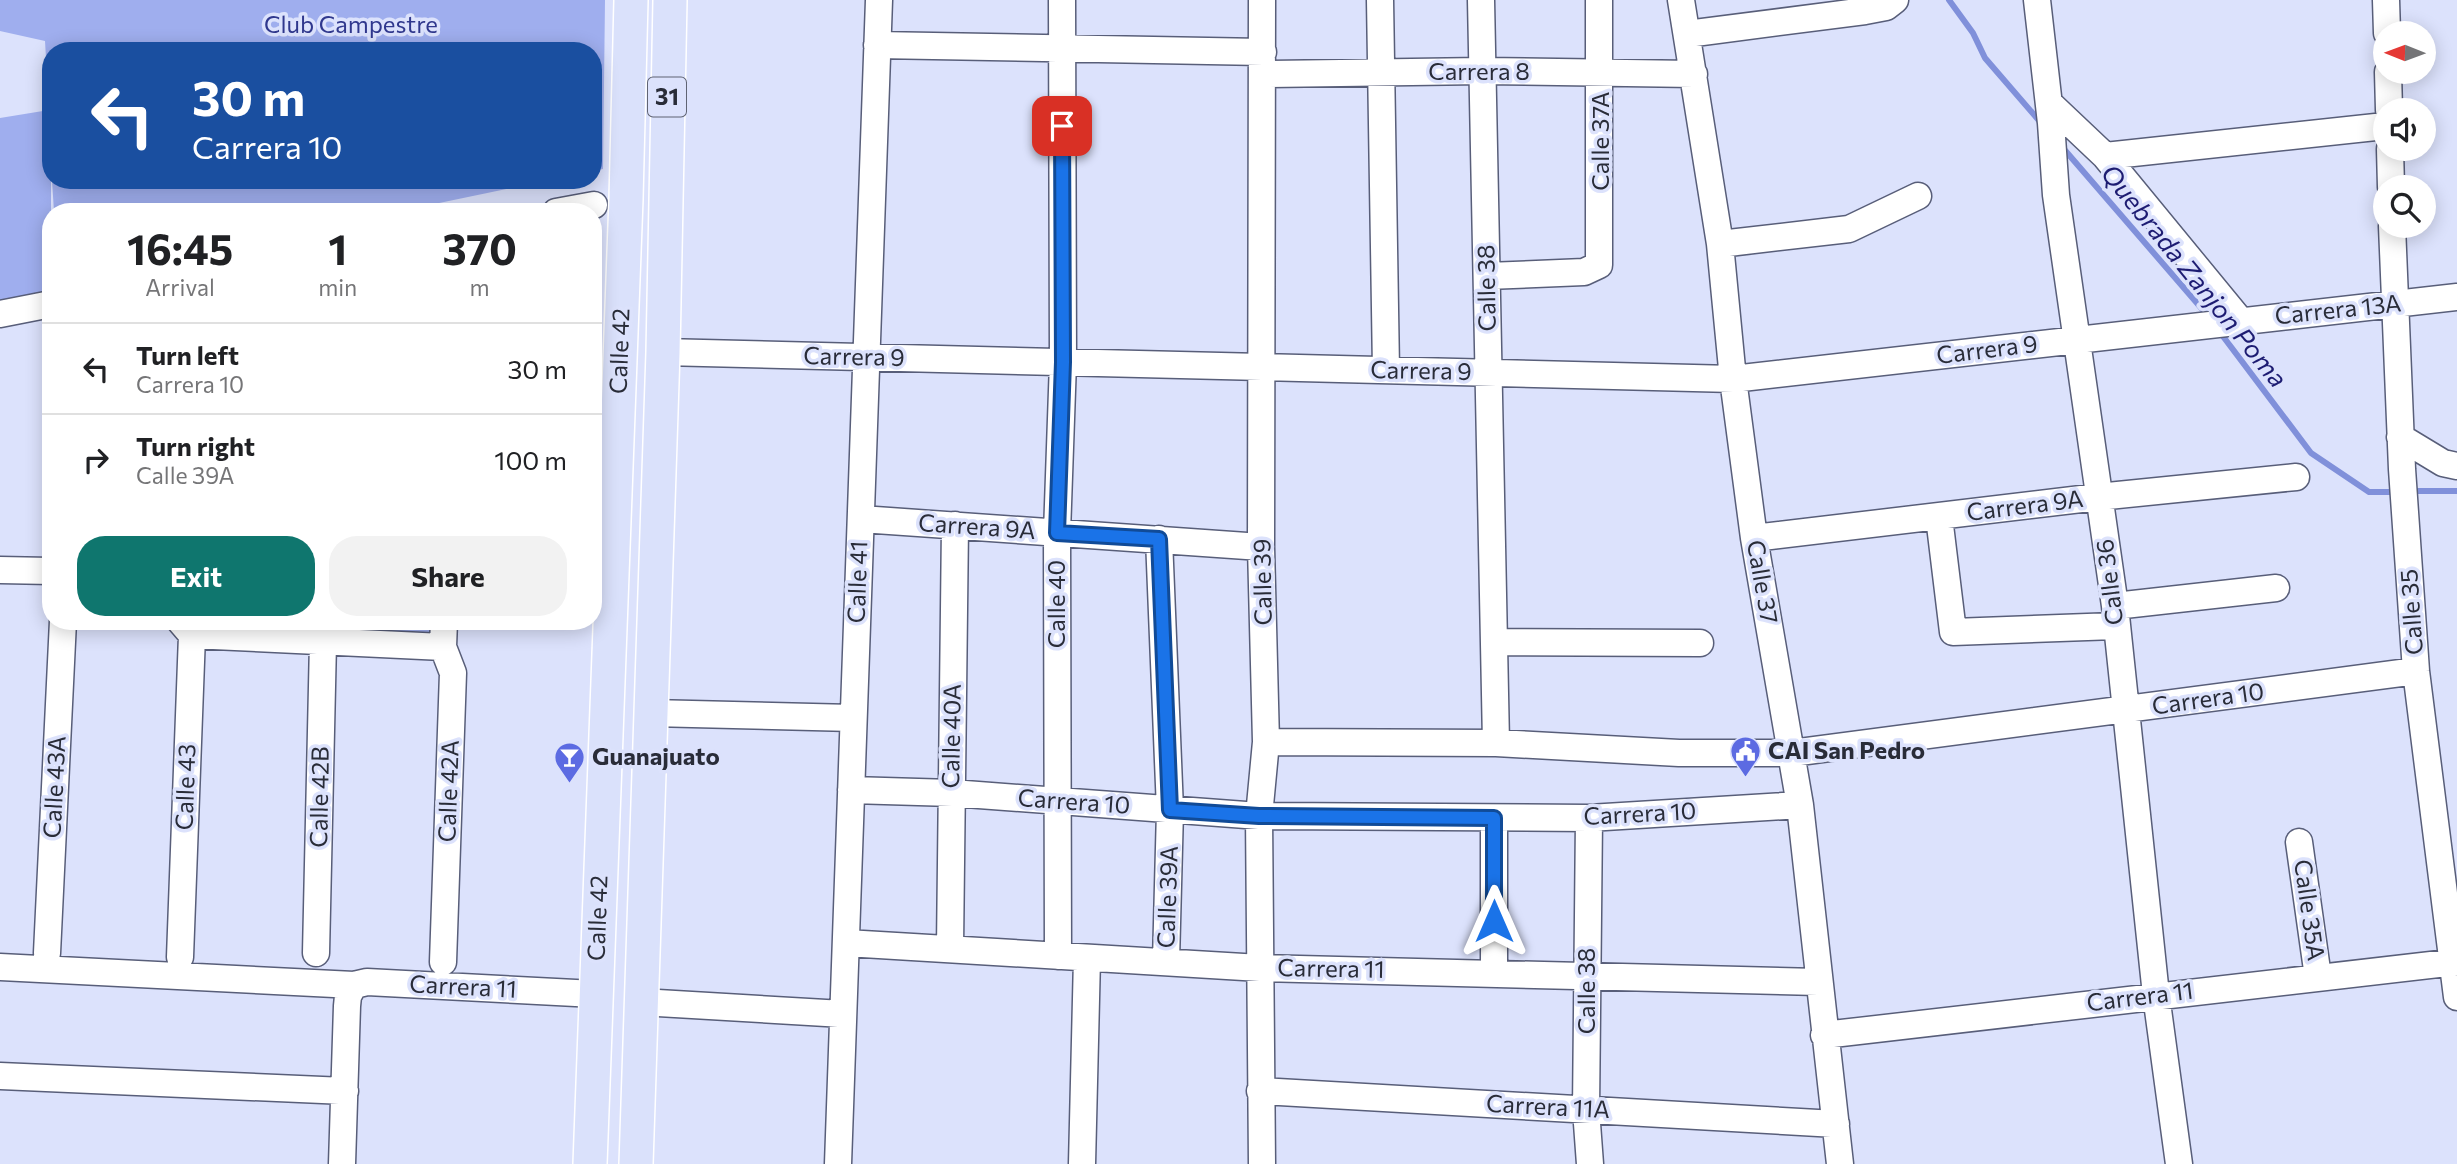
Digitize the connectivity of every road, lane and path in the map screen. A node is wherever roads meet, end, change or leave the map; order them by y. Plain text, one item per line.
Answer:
1 (631, 0) edge
2 (670, 0) edge
3 (879, 0) edge
4 (1062, 0) edge
5 (1262, 0) edge
6 (1380, 0) edge
7 (1481, 0) edge
8 (1599, 0) edge
9 (1681, 0) edge
10 (1895, 0) edge
11 (2037, 0) edge
12 (2386, 0) edge
13 (2387, 21) edge
14 (1687, 34) junction
15 (877, 45) junction
16 (1062, 47) junction
17 (1264, 63) junction
18 (1482, 71) junction
19 (1601, 72) junction
20 (1381, 73) junction
21 (1694, 74) junction
22 (2050, 113) junction
23 (2373, 127) edge
24 (2105, 156) junction
25 (1918, 196) dead end
26 (2392, 238) edge
27 (1720, 243) junction
28 (1487, 276) junction
29 (2457, 298) edge
30 (2393, 305) junction
31 (42, 306) edge
32 (0, 314) edge
33 (2231, 320) junction
34 (2177, 328) joint
35 (2077, 339) junction
36 (663, 352) junction
37 (866, 357) junction
38 (1063, 362) junction
39 (1263, 367) junction
40 (1386, 370) junction
41 (1489, 373) junction
42 (1733, 379) junction
43 (2400, 437) junction
44 (2457, 466) edge
45 (2296, 477) dead end
46 (2098, 497) junction
47 (1939, 517) junction
48 (860, 519) junction
49 (955, 525) junction
50 (1057, 533) junction
51 (1754, 538) junction
52 (1159, 539) junction
53 (1261, 547) junction
54 (0, 570) edge
55 (42, 571) edge
56 (602, 572) edge
57 (2277, 588) dead end
58 (2115, 616) junction
59 (63, 630) edge
60 (186, 630) edge
61 (206, 630) edge
62 (600, 630) edge
63 (444, 634) edge
64 (323, 642) junction
65 (1494, 642) junction
66 (1700, 643) dead end
67 (2416, 671) junction
68 (2124, 710) junction
69 (651, 713) junction
70 (853, 718) junction
71 (1266, 742) junction
72 (1496, 743) junction
73 (1792, 752) junction
74 (851, 790) junction
75 (952, 793) junction
76 (1057, 800) junction
77 (1800, 805) junction
78 (1170, 810) junction
79 (1259, 816) junction
80 (1494, 818) junction
81 (1589, 818) junction
82 (2299, 842) dead end
83 (846, 943) junction
84 (950, 947) junction
85 (47, 953) dead end
86 (316, 953) dead end
87 (1058, 956) junction
88 (180, 957) dead end
89 (1087, 958) junction
90 (1166, 961) junction
91 (443, 962) dead end
92 (2455, 962) edge
93 (0, 967) edge
94 (1260, 968) junction
95 (1494, 972) junction
96 (1587, 974) junction
97 (2318, 977) junction
98 (1818, 982) junction
99 (595, 994) junction
100 (2156, 995) junction
101 (351, 996) junction
102 (2457, 997) edge
103 (641, 1002) junction
104 (843, 1014) junction
105 (1824, 1035) junction
106 (0, 1076) edge
107 (345, 1091) junction
108 (1260, 1091) junction
109 (1586, 1110) junction
110 (1836, 1124) junction
111 (342, 1164) edge
112 (590, 1164) edge
113 (636, 1164) edge
114 (838, 1164) edge
115 (1082, 1164) edge
116 (1262, 1164) edge
117 (1590, 1164) edge
118 (1840, 1164) edge
119 (2179, 1164) edge

1 - 56 main road, Calle 42 / 31
2 - 36 main road, Calle 42 / 31
3 - 15 street, Calle 41
4 - 16 street, Calle 40
5 - 17 street, Calle 39
6 - 20 street
7 - 18 street, Calle 38
8 - 19 street, Calle 37A
9 - 14 street, Calle 37
10 - 14 street
11 - 22 street, Calle 36
12 - 13 street
14 - 21 street, Calle 37
15 - 16 street, Carrera 8
15 - 37 street, Calle 41
16 - 17 street, Carrera 8
16 - 38 street, Calle 40
17 - 20 street, Carrera 8
17 - 39 street, Calle 39
18 - 19 street, Carrera 8
18 - 20 street, Carrera 8
18 - 28 street, Calle 38
19 - 21 street, Carrera 8
19 - 28 street, Calle 37A
20 - 40 street
21 - 27 street, Calle 37
22 - 24 street
22 - 35 street, Calle 36
23 - 24 street
24 - 33 street
25 - 27 street
26 - 30 street, Calle 35
27 - 42 street, Calle 37
28 - 41 street, Calle 38
29 - 30 street, Carrera 13A
30 - 33 street, Carrera 13A
30 - 43 street, Calle 35
31 - 32 street
33 - 34 street, Carrera 13A
34 - 35 street, Carrera 9
35 - 42 street, Carrera 9
35 - 46 street, Calle 36
36 - 37 street, Carrera 9
36 - 69 main road, Calle 42 / 31
37 - 38 street, Carrera 9
37 - 48 street, Calle 41
38 - 39 street, Carrera 9
38 - 50 street, Calle 40
39 - 40 street, Carrera 9
39 - 53 street, Calle 39
40 - 41 street, Carrera 9
41 - 42 street, Carrera 9
41 - 65 street, Calle 38
42 - 51 street, Calle 37
43 - 44 street
43 - 67 street, Calle 35
45 - 46 street, Carrera 9A
46 - 47 street, Carrera 9A
46 - 58 street, Calle 36
47 - 51 street, Carrera 9A
47 - 58 street
48 - 49 street, Carrera 9A
48 - 70 street, Calle 41
49 - 50 street, Carrera 9A
49 - 75 street, Calle 40A
50 - 52 street, Carrera 9A
50 - 76 street, Calle 40
51 - 73 street, Calle 37
52 - 53 street, Carrera 9A
52 - 78 street, Calle 39A
53 - 71 street, Calle 39
54 - 55 street
57 - 58 street
58 - 68 street, Calle 36
59 - 85 street, Calle 43A
60 - 88 street, Calle 43
61 - 64 street
62 - 99 main road, Calle 42 / 31
63 - 64 street
63 - 91 street, Calle 42A
64 - 86 street, Calle 42B
65 - 66 street
65 - 72 street, Calle 38
67 - 68 street, Carrera 10
67 - 92 street, Calle 35
68 - 73 street, Carrera 10
68 - 100 street, Calle 36
69 - 70 street
69 - 103 main road, Calle 42 / 31
70 - 74 street, Calle 41
71 - 72 street, Carrera 10
71 - 79 street, Calle 39
72 - 73 street, Carrera 10
73 - 77 street, Calle 37
74 - 75 street, Carrera 10
74 - 83 street, Calle 41
75 - 76 street, Carrera 10
75 - 84 street, Calle 40A
76 - 78 street, Carrera 10
76 - 87 street, Calle 40
77 - 81 street, Carrera 10
77 - 98 street, Calle 37
78 - 79 street, Carrera 10
78 - 90 street, Calle 39A
79 - 80 street, Carrera 10
79 - 94 street, Calle 39
80 - 81 street, Carrera 10
80 - 95 street
81 - 96 street, Calle 38
82 - 97 street, Calle 35A
83 - 84 street, Carrera 11
83 - 104 street, Calle 41
84 - 87 street, Carrera 11
87 - 89 street, Carrera 11
89 - 90 street, Carrera 11
89 - 115 street
90 - 94 street, Carrera 11
92 - 97 street, Carrera 11
92 - 102 street, Calle 35
93 - 101 street, Carrera 11
94 - 95 street, Carrera 11
94 - 108 street, Calle 39
95 - 96 street, Carrera 11
96 - 98 street, Carrera 11
96 - 109 street, Calle 38
97 - 100 street, Carrera 11
98 - 105 street, Calle 37
99 - 101 street, Carrera 11
99 - 112 main road, Calle 42 / 31
100 - 105 street, Carrera 11
100 - 119 street, Calle 36
101 - 107 street
103 - 104 street
103 - 113 main road, Calle 42 / 31
104 - 114 street, Calle 41
105 - 110 street, Calle 37
106 - 107 street
107 - 111 street
108 - 109 street, Carrera 11A
108 - 116 street, Calle 39
109 - 110 street, Carrera 11A
109 - 117 street, Calle 38
110 - 118 street, Calle 37

